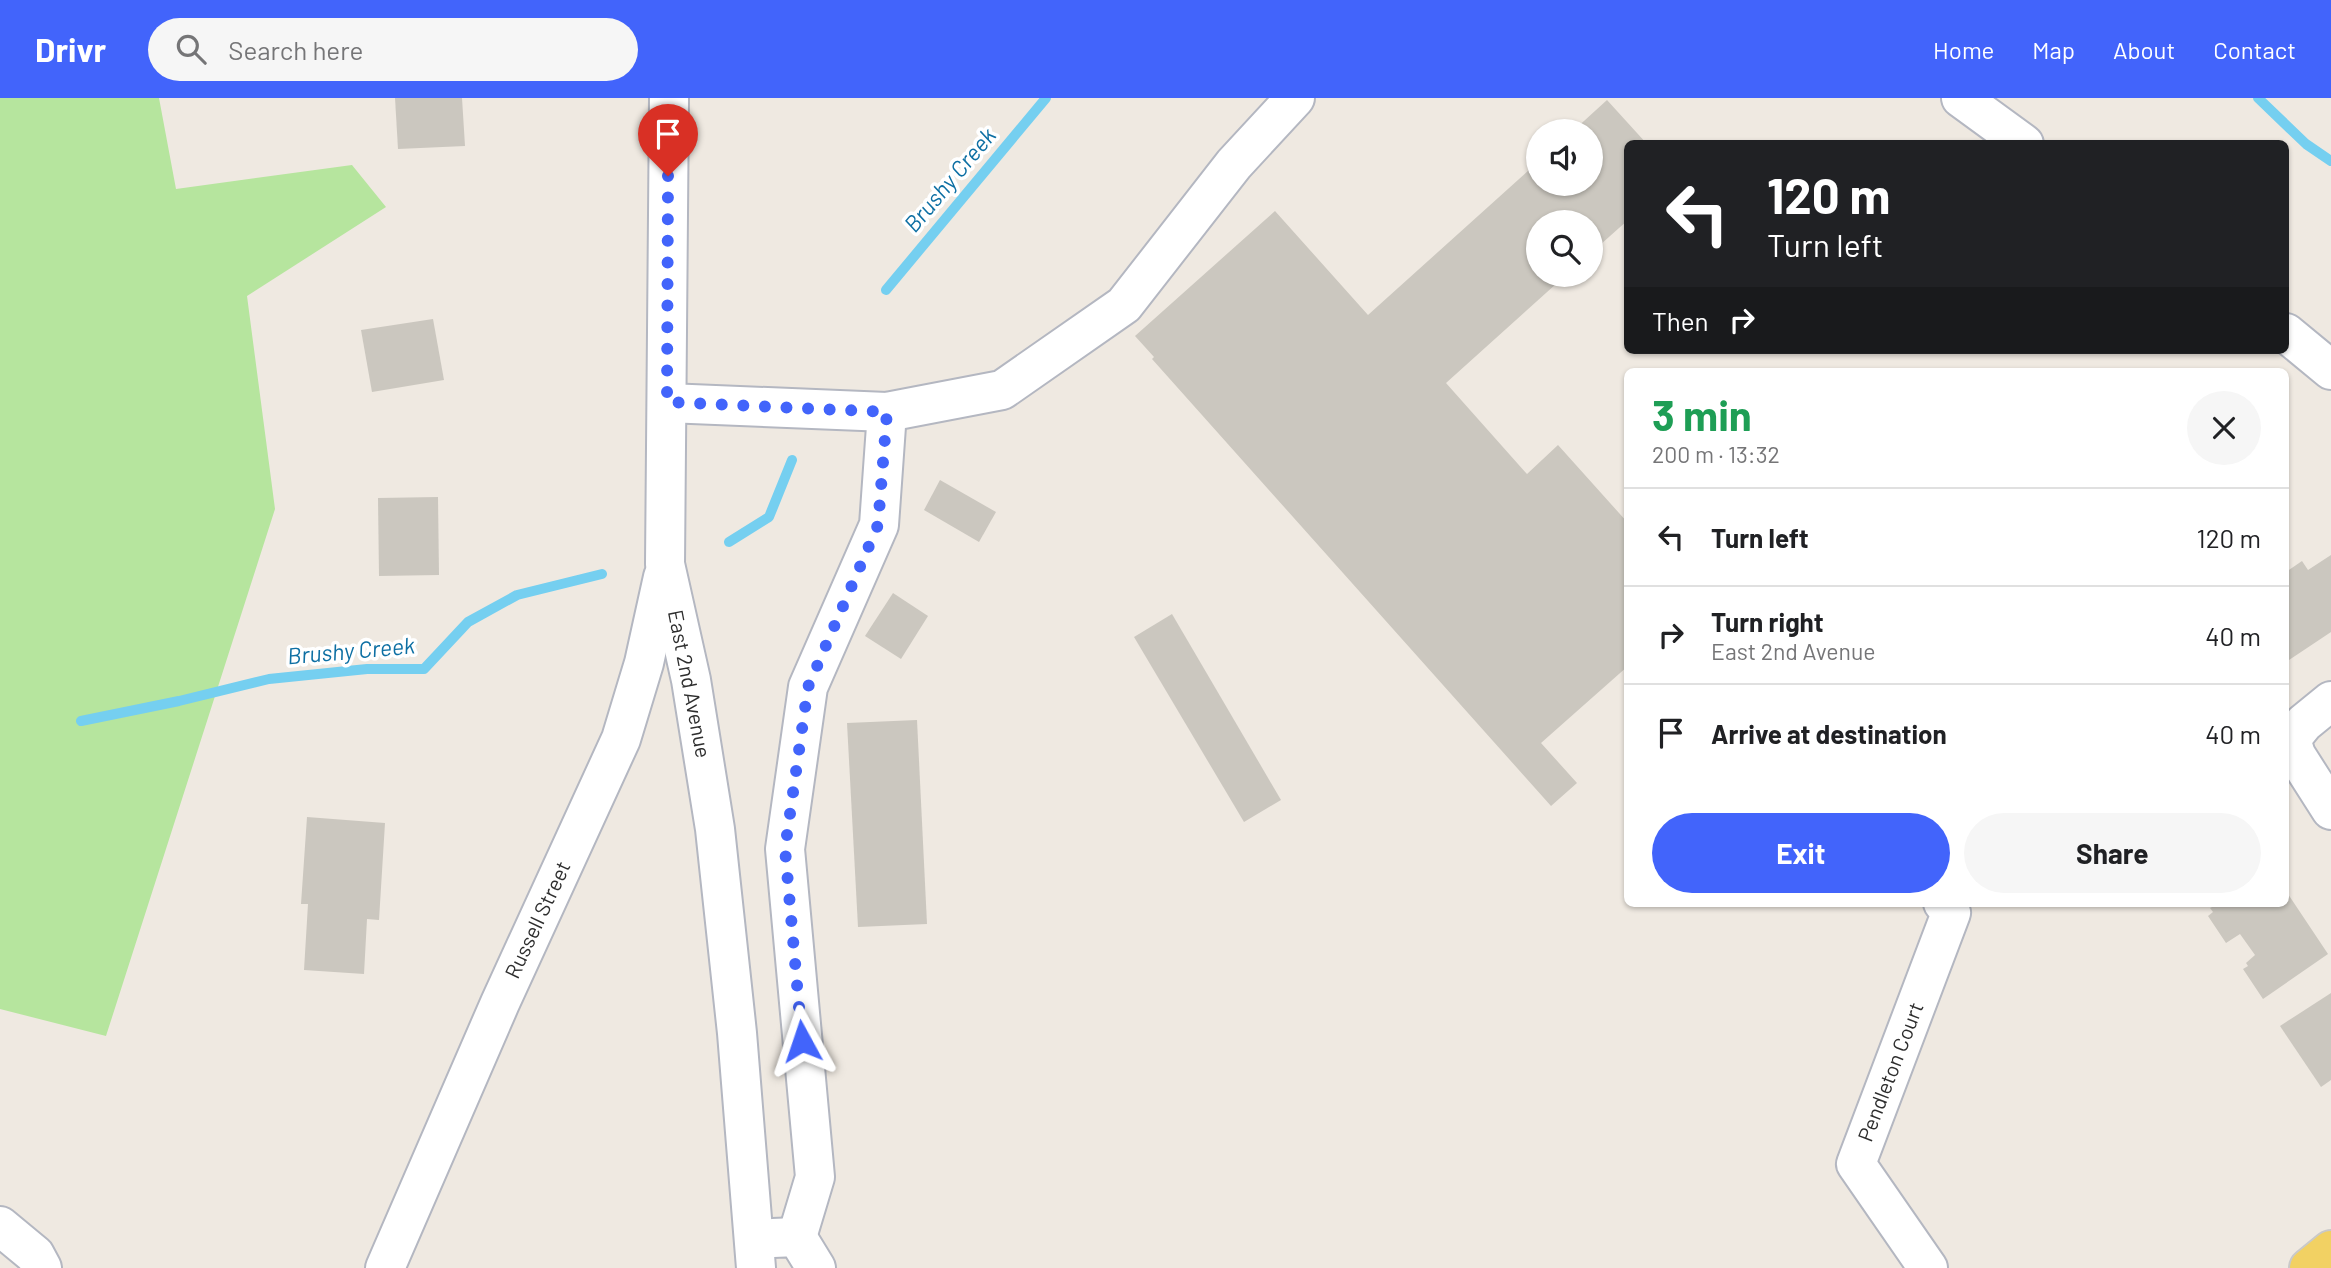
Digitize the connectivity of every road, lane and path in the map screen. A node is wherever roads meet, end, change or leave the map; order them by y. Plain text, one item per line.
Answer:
1 (669, 98) edge
2 (1295, 98) edge
3 (1961, 98) edge
4 (2019, 140) edge
5 (2289, 335) edge
6 (2331, 370) edge
7 (667, 402) junction
8 (887, 412) junction
9 (665, 564) junction
10 (2331, 701) edge
11 (2331, 810) edge
12 (1946, 907) edge
13 (0, 1226) edge
14 (2331, 1251) edge
15 (806, 1252) edge
16 (755, 1253) edge
17 (42, 1268) edge
18 (385, 1268) edge
19 (1928, 1268) edge
20 (2309, 1268) edge

1 - 7 street, East 2nd Avenue
2 - 8 street
3 - 4 street
5 - 6 street
7 - 8 street
7 - 9 street, East 2nd Avenue
8 - 15 street
9 - 16 street, East 2nd Avenue
9 - 18 street, Russell Street
10 - 11 street
12 - 19 street, Pendleton Court
13 - 17 street
14 - 20 main road
15 - 16 street

